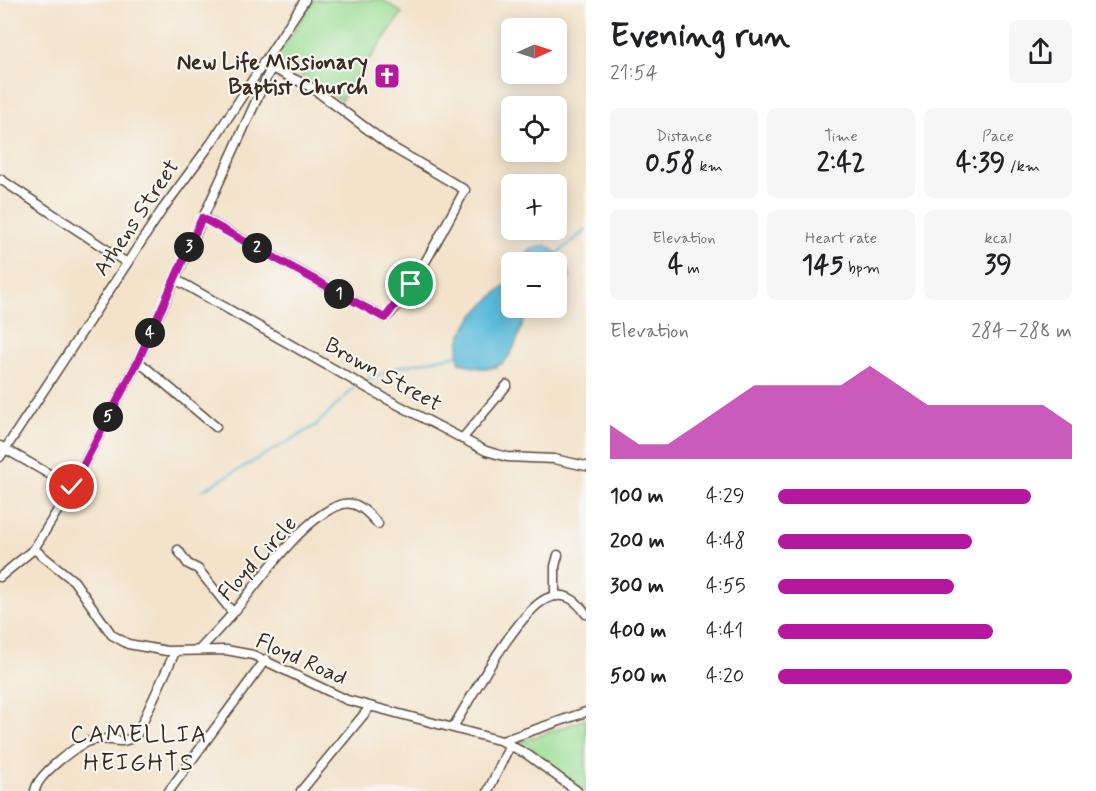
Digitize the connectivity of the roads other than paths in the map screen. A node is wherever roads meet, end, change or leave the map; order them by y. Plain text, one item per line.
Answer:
1 (305, 0) edge
2 (264, 62) junction
3 (271, 68) junction
4 (0, 179) edge
5 (202, 218) junction
6 (127, 263) junction
7 (175, 279) junction
8 (138, 361) junction
9 (507, 385) dead end
10 (216, 427) dead end
11 (462, 439) junction
12 (2, 451) edge
13 (586, 466) edge
14 (72, 487) junction
15 (378, 524) dead end
16 (34, 549) junction
17 (178, 550) dead end
18 (558, 555) dead end
19 (0, 577) edge
20 (555, 596) junction
21 (233, 614) junction
22 (586, 614) edge
23 (200, 650) junction
24 (175, 652) junction
25 (266, 659) junction
26 (370, 707) junction
27 (586, 712) edge
28 (453, 727) junction
29 (506, 743) junction
30 (35, 791) edge
31 (169, 791) edge
32 (301, 791) edge
33 (488, 791) edge
34 (577, 791) edge

1 - 2 street, Athens Street
2 - 3 street
2 - 6 street, Athens Street
3 - 5 street
3 - 5 street
4 - 6 street
5 - 7 street
6 - 12 street, Athens Street
7 - 8 street
7 - 11 street, Brown Street
8 - 10 street
8 - 14 street
9 - 11 street
11 - 13 street, Brown Street
12 - 14 street
14 - 16 street
15 - 21 street, Floyd Circle
16 - 19 street
16 - 24 street, Floyd Road
17 - 21 street
18 - 20 street
20 - 22 street
20 - 28 street
21 - 23 street, Floyd Circle
23 - 24 street, Floyd Road
23 - 25 street, Floyd Road
24 - 30 street
25 - 26 street, Floyd Road
25 - 31 street
26 - 28 street, Floyd Road
26 - 32 street
27 - 29 street
28 - 29 street, Floyd Road
29 - 33 street
29 - 34 street, Floyd Road

